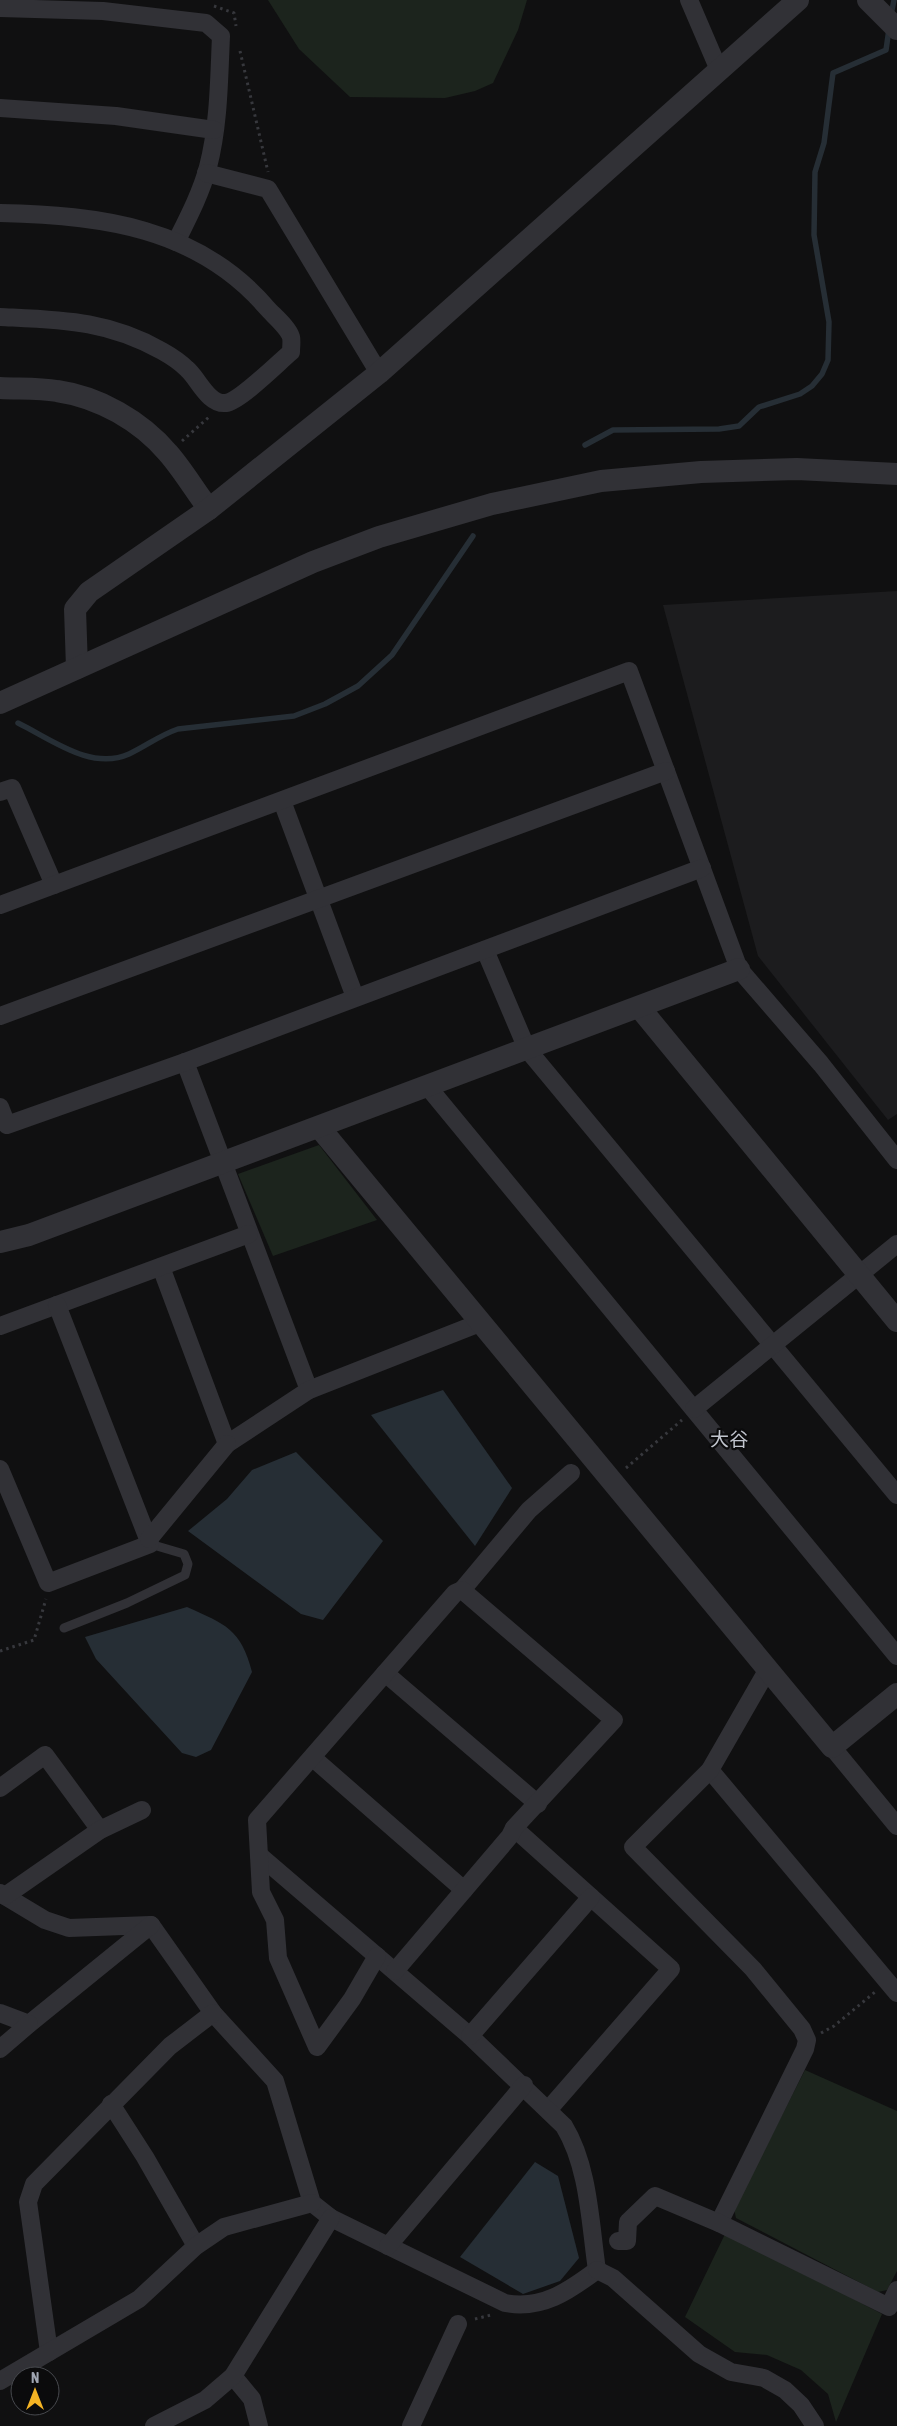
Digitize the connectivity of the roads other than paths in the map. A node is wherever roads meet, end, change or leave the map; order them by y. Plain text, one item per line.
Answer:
1 (689, 0) edge
2 (798, 0) edge
3 (868, 0) edge
4 (0, 8) edge
5 (897, 29) edge
6 (719, 70) junction
7 (0, 108) edge
8 (214, 130) junction
9 (206, 173) junction
10 (0, 213) edge
11 (176, 242) junction
12 (0, 317) edge
13 (379, 373) junction
14 (0, 388) edge
15 (897, 474) edge
16 (209, 509) junction
17 (77, 668) junction
18 (0, 703) edge
19 (666, 771) junction
20 (0, 792) edge
21 (282, 801) junction
22 (702, 868) junction
23 (54, 885) junction
24 (319, 899) junction
25 (0, 905) edge
26 (485, 950) junction
27 (739, 969) junction
28 (355, 997) junction
29 (639, 1007) junction
30 (0, 1016) edge
31 (527, 1050) junction
32 (185, 1062) junction
33 (428, 1087) junction
34 (0, 1107) edge
35 (319, 1127) junction
36 (897, 1160) edge
37 (224, 1161) junction
38 (249, 1234) junction
39 (0, 1242) edge
40 (897, 1244) edge
41 (160, 1267) junction
42 (859, 1275) junction
43 (57, 1305) junction
44 (897, 1321) edge
45 (482, 1322) junction
46 (0, 1326) edge
47 (772, 1343) junction
48 (309, 1390) junction
49 (694, 1410) junction
50 (227, 1444) junction
51 (0, 1468) edge
52 (571, 1473) dead end
53 (897, 1495) edge
54 (150, 1542) junction
55 (462, 1590) junction
56 (64, 1628) dead end
57 (897, 1656) edge
58 (768, 1670) junction
59 (385, 1674) junction
60 (897, 1694) edge
61 (832, 1747) junction
62 (313, 1758) junction
63 (710, 1770) junction
64 (0, 1788) edge
65 (538, 1804) junction
66 (142, 1810) dead end
67 (897, 1826) edge
68 (514, 1828) junction
69 (100, 1830) junction
70 (259, 1854) junction
71 (464, 1890) junction
72 (2, 1895) edge
73 (591, 1897) junction
74 (151, 1925) junction
75 (377, 1956) junction
76 (395, 1971) junction
77 (892, 1988) edge
78 (0, 2013) edge
79 (213, 2013) junction
80 (29, 2024) junction
81 (470, 2036) junction
82 (0, 2049) edge
83 (524, 2085) junction
84 (111, 2104) junction
85 (549, 2109) junction
86 (312, 2202) junction
87 (331, 2218) junction
88 (719, 2223) junction
89 (618, 2241) dead end
90 (196, 2246) junction
91 (388, 2246) junction
92 (597, 2270) junction
93 (897, 2290) edge
94 (458, 2324) dead end
95 (49, 2352) junction
96 (233, 2376) junction
97 (0, 2380) edge
98 (154, 2426) edge
99 (259, 2426) edge
100 (411, 2426) edge
101 (815, 2426) edge

1 - 6 street
2 - 6 street
3 - 5 street
4 - 8 street
6 - 13 street
7 - 8 street
8 - 9 street
9 - 11 street
9 - 13 street
10 - 11 street
11 - 12 street
13 - 16 street
14 - 16 street
15 - 17 street
16 - 17 street
17 - 18 street
19 - 21 street
19 - 22 street
19 - 24 street
20 - 23 street
21 - 23 street
21 - 24 street
22 - 26 street
22 - 27 street
23 - 25 street
24 - 28 street
24 - 30 street
26 - 28 street
26 - 31 street
27 - 29 street
27 - 36 street
28 - 32 street
29 - 31 street
29 - 42 street
31 - 33 street
31 - 47 street
32 - 34 street
32 - 37 street
33 - 35 street
33 - 49 street
35 - 37 street
35 - 45 street
37 - 38 street
37 - 39 street
38 - 41 street
38 - 48 street
40 - 42 street
41 - 43 street
41 - 50 street
42 - 44 street
42 - 47 street
43 - 46 street
43 - 54 street
45 - 48 street
45 - 58 street
47 - 49 street
47 - 53 street
48 - 50 street
49 - 57 street
50 - 54 street
51 - 54 street
52 - 55 street
54 - 56 lane
55 - 59 street
55 - 65 street
58 - 61 street
58 - 63 street
59 - 62 street
59 - 65 street
60 - 61 street
61 - 67 street
62 - 70 street
62 - 71 street
63 - 77 street
63 - 88 street
64 - 69 street
65 - 68 street
66 - 69 street
68 - 71 street
68 - 73 street
69 - 72 street
70 - 75 street
70 - 75 street
71 - 76 street
72 - 74 street
73 - 81 street
73 - 85 street
74 - 79 street
74 - 80 street
75 - 76 street
76 - 81 street
78 - 80 street
79 - 84 street
79 - 86 street
80 - 82 street
81 - 83 street
83 - 85 street
83 - 91 street
84 - 90 street
84 - 95 street
85 - 92 street
86 - 87 street
86 - 90 street
87 - 91 street
87 - 96 street
88 - 89 street
88 - 93 street
90 - 95 street
91 - 92 street
92 - 101 street
94 - 100 street
95 - 97 street
96 - 98 street
96 - 99 street

